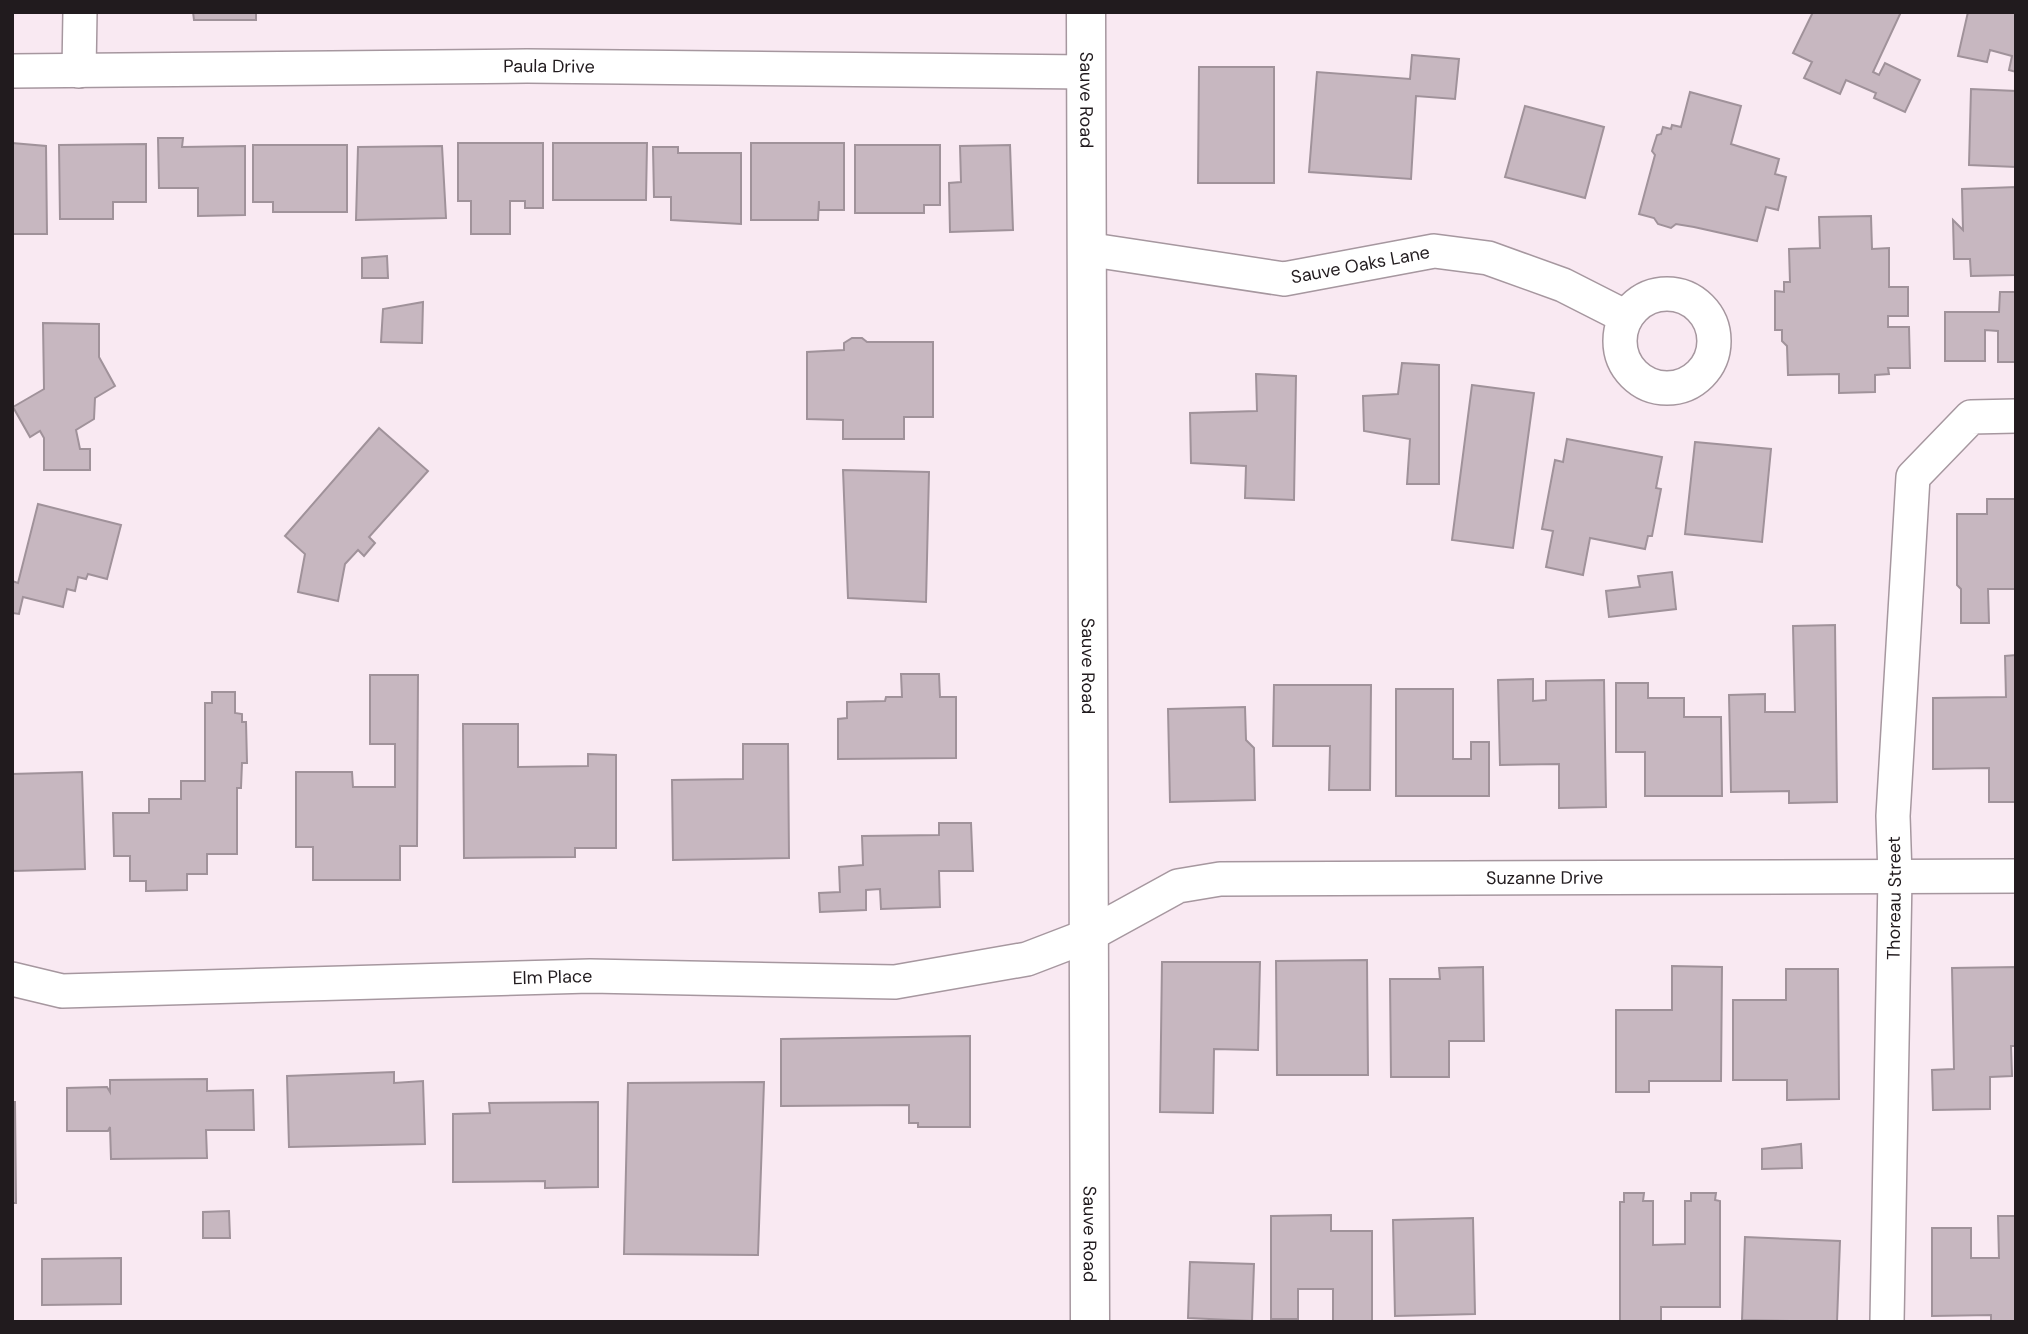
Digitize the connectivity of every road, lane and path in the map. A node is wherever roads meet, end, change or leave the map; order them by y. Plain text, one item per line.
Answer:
1 (80, 12) edge
2 (1086, 12) edge
3 (12, 71) edge
4 (79, 71) junction
5 (1086, 72) junction
6 (1086, 249) junction
7 (1626, 317) dead end
8 (2016, 416) edge
9 (1895, 876) junction
10 (2016, 876) edge
11 (1087, 936) junction
12 (12, 979) edge
13 (1090, 1322) edge
14 (1888, 1322) edge

1 - 4 street
2 - 5 street, Sauve Road
3 - 4 street, Paula Drive
4 - 5 street, Paula Drive
5 - 6 street, Sauve Road
6 - 7 street, Sauve Oaks Lane
6 - 11 street, Sauve Road
8 - 9 street, Thoreau Street
9 - 10 street, Suzanne Drive
9 - 11 street, Suzanne Drive
9 - 14 street, Thoreau Street
11 - 12 street, Elm Place
11 - 13 street, Sauve Road

